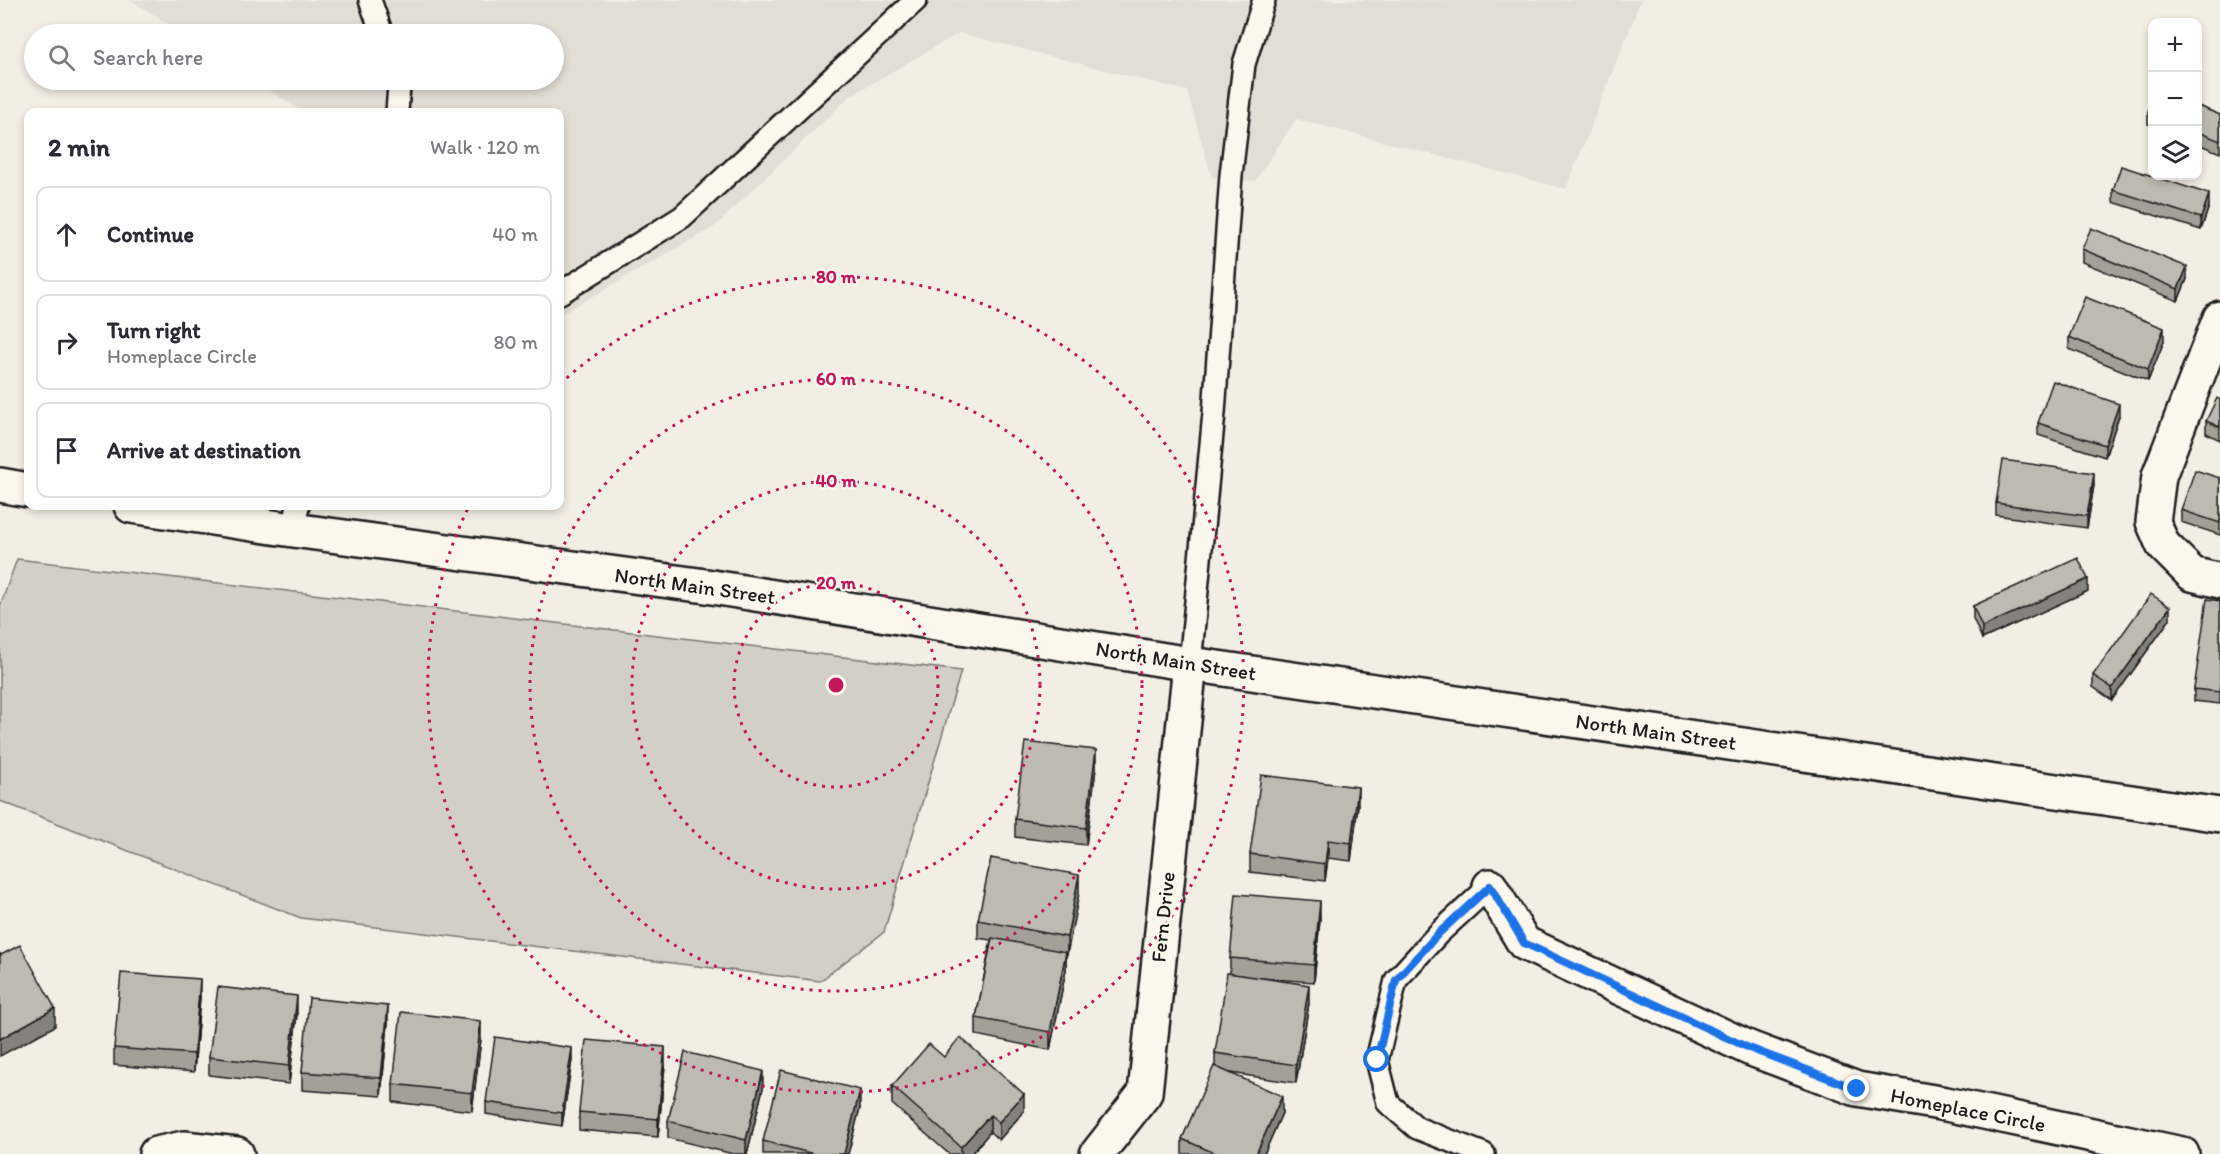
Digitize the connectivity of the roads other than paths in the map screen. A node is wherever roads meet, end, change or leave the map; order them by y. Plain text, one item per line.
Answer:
1 (370, 0) edge
2 (916, 0) edge
3 (1264, 0) edge
4 (378, 24) edge
5 (399, 90) edge
6 (397, 108) edge
7 (564, 291) edge
8 (2220, 318) edge
9 (0, 485) edge
10 (24, 489) edge
11 (186, 510) edge
12 (296, 518) edge
13 (2220, 581) edge
14 (1190, 664) junction
15 (2220, 815) edge
16 (1490, 886) joint
17 (156, 1154) edge
18 (237, 1154) edge
19 (1097, 1154) edge
20 (1484, 1154) edge
21 (2182, 1154) edge

1 - 4 lane
2 - 7 lane
3 - 14 lane
5 - 6 lane
8 - 13 main road
9 - 10 main road
11 - 12 main road, North Main Street
12 - 14 main road, North Main Street
14 - 15 main road, North Main Street
14 - 19 main road, Fern Drive
16 - 20 lane
16 - 21 main road, Homeplace Circle
17 - 18 main road

